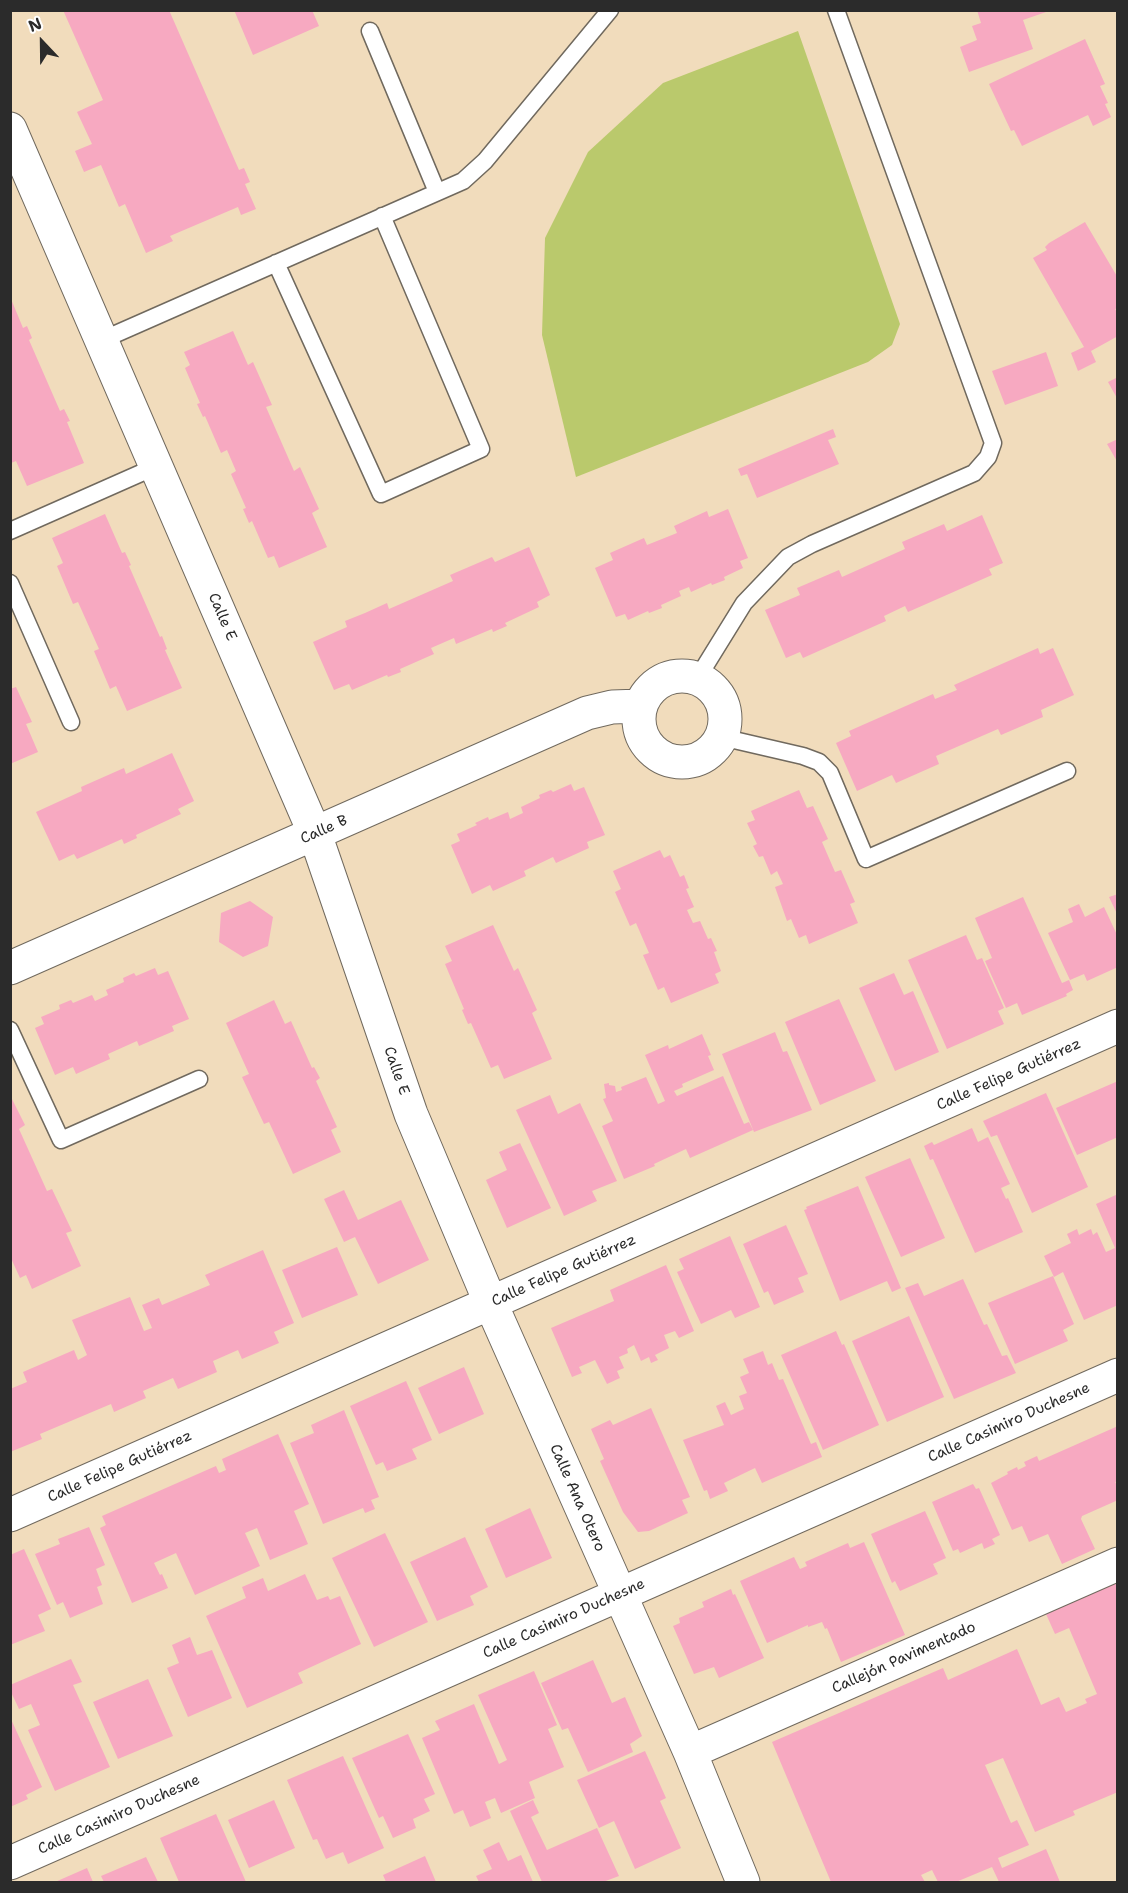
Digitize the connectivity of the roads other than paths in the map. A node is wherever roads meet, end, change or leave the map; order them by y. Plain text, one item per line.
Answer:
1 (610, 10) edge
2 (836, 10) edge
3 (370, 31) dead end
4 (10, 129) edge
5 (437, 192) junction
6 (382, 216) junction
7 (276, 263) junction
8 (102, 340) junction
9 (157, 466) junction
10 (10, 531) edge
11 (10, 583) edge
12 (698, 679) junction
13 (641, 706) junction
14 (71, 722) dead end
15 (721, 737) junction
16 (1067, 771) dead end
17 (315, 834) junction
18 (10, 968) edge
19 (1118, 1026) edge
20 (10, 1030) edge
21 (199, 1079) dead end
22 (411, 1114) joint
23 (492, 1304) junction
24 (1118, 1375) edge
25 (10, 1515) edge
26 (1118, 1564) edge
27 (620, 1595) junction
28 (690, 1752) junction
29 (10, 1863) edge
30 (743, 1882) edge

1 - 5 lane
2 - 12 lane
3 - 5 lane
4 - 8 street, Calle E
5 - 6 lane
6 - 7 lane
6 - 7 lane
7 - 8 lane
8 - 9 street, Calle E
9 - 10 lane
9 - 17 street, Calle E
11 - 14 lane
12 - 13 street
12 - 15 street
13 - 15 street
13 - 17 street, Calle B
15 - 16 lane
17 - 18 street, Calle B
17 - 22 street, Calle E
19 - 23 street, Calle Felipe Gutiérrez
20 - 21 lane
22 - 23 street, Calle Ana Otero
23 - 25 street, Calle Felipe Gutiérrez
23 - 27 street, Calle Ana Otero
24 - 27 street, Calle Casimiro Duchesne
26 - 28 street, Callejón Pavimentado
27 - 28 street, Calle Ana Otero
27 - 29 street, Calle Casimiro Duchesne
28 - 30 street, Calle Ana Otero

